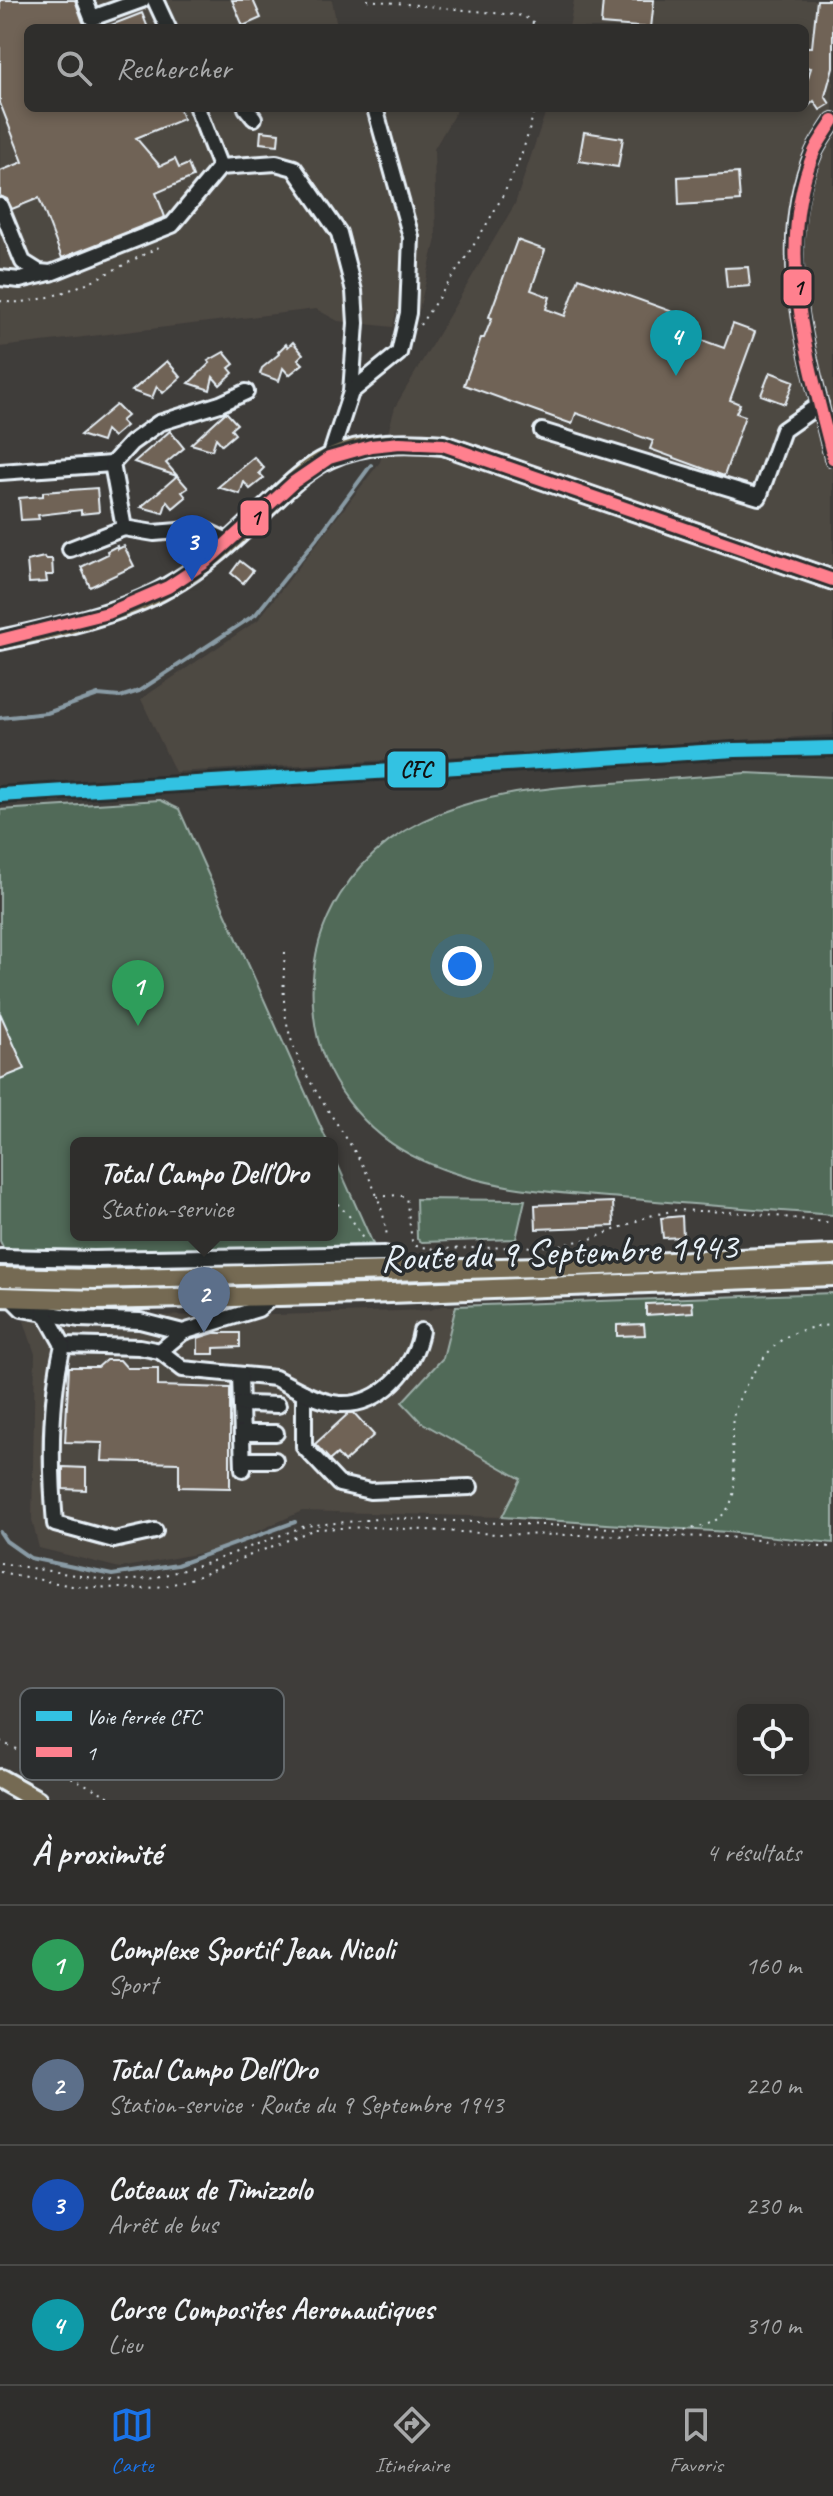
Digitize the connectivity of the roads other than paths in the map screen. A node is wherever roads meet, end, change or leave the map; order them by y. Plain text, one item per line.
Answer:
1 (85, 0) edge
2 (142, 0) edge
3 (155, 0) edge
4 (166, 24) edge
5 (199, 112) edge
6 (376, 112) edge
7 (833, 121) edge
8 (220, 167) junction
9 (0, 206) edge
10 (51, 273) junction
11 (0, 278) edge
12 (246, 392) dead end
13 (351, 392) junction
14 (820, 404) junction
15 (542, 431) dead end
16 (330, 457) junction
17 (833, 458) edge
18 (112, 464) junction
19 (0, 472) edge
20 (124, 528) junction
21 (230, 542) junction
22 (70, 549) dead end
23 (833, 565) edge
24 (800, 568) junction
25 (833, 580) edge
26 (0, 640) edge
27 (385, 1254) road end
28 (833, 1255) edge
29 (0, 1257) edge
30 (833, 1276) edge
31 (0, 1277) edge
32 (276, 1294) junction
33 (6, 1298) edge
34 (44, 1311) junction
35 (421, 1331) dead end
36 (183, 1332) junction
37 (63, 1345) junction
38 (160, 1351) junction
39 (240, 1375) junction
40 (304, 1393) junction
41 (241, 1404) junction
42 (278, 1405) dead end
43 (242, 1433) junction
44 (276, 1433) dead end
45 (275, 1460) dead end
46 (470, 1487) dead end
47 (155, 1531) dead end
48 (0, 1779) edge
49 (37, 1800) edge

1 - 2 street
3 - 4 street
5 - 8 street
6 - 13 street
7 - 14 street
8 - 10 street
8 - 13 street
9 - 10 street
10 - 11 street
12 - 18 street
13 - 16 street
14 - 15 street
14 - 17 street
16 - 21 main road
16 - 24 main road
18 - 19 street
18 - 20 street
20 - 21 street
20 - 22 street
21 - 26 main road
23 - 24 main road
24 - 25 main road
27 - 29 street
28 - 31 main road, Route du 9 Septembre 1943
30 - 32 main road, Route du 9 Septembre 1943
32 - 33 main road, Route du 9 Septembre 1943
32 - 36 street
33 - 34 street
34 - 36 street
34 - 37 street
35 - 40 street
36 - 38 street
37 - 38 street
37 - 47 street
38 - 39 street
39 - 40 street
39 - 41 street
40 - 46 street
41 - 42 street
41 - 43 street
43 - 44 street
43 - 45 street
48 - 49 main road

